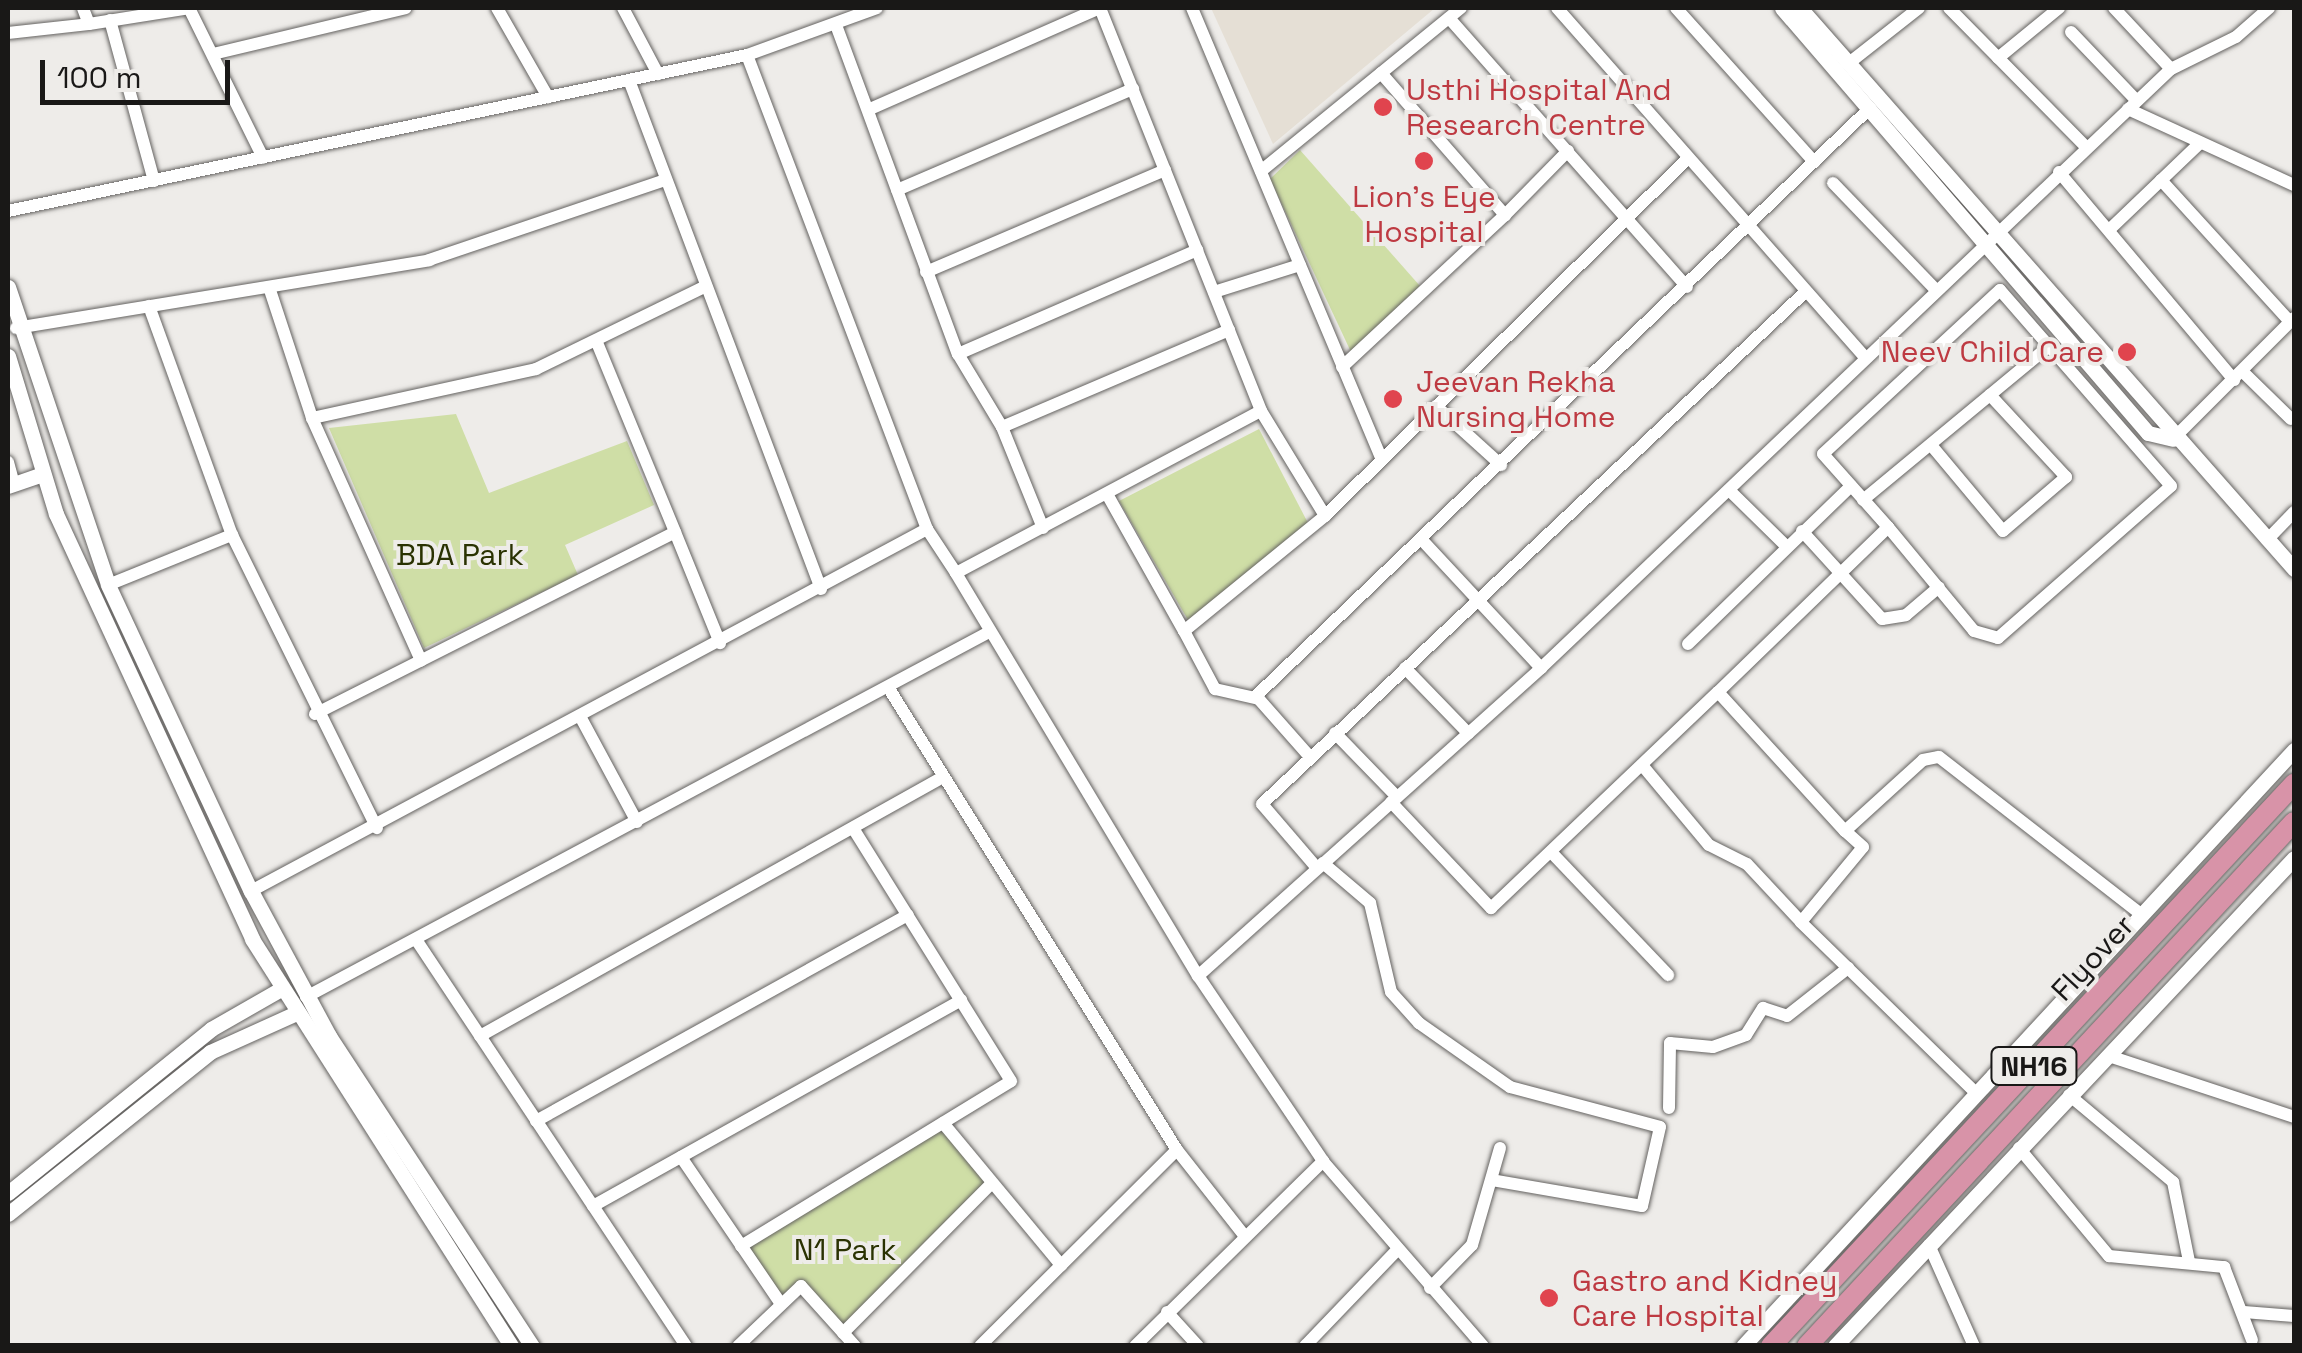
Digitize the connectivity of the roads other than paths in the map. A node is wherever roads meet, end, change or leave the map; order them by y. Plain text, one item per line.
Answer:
1 (83, 8) edge
2 (190, 8) edge
3 (406, 8) edge
4 (497, 8) edge
5 (623, 8) edge
6 (877, 8) edge
7 (1100, 8) edge
8 (1192, 8) edge
9 (1461, 8) edge
10 (1558, 8) edge
11 (1676, 8) edge
12 (1782, 8) edge
13 (1800, 8) edge
14 (1918, 8) edge
15 (1949, 8) edge
16 (2058, 8) edge
17 (2114, 8) edge
18 (2269, 8) edge
19 (1449, 18) junction
20 (110, 20) junction
21 (89, 24) junction
22 (836, 26) junction
23 (2071, 32) dead end
24 (8, 33) edge
25 (213, 54) junction
26 (747, 55) junction
27 (1998, 58) junction
28 (1849, 63) junction
29 (2172, 69) junction
30 (1381, 72) junction
31 (658, 74) junction
32 (628, 80) junction
33 (1133, 88) junction
34 (548, 97) junction
35 (2132, 105) junction
36 (870, 108) junction
37 (1870, 108) junction
38 (2200, 142) junction
39 (2086, 147) junction
40 (1568, 151) junction
41 (263, 158) junction
42 (1688, 158) junction
43 (1814, 162) junction
44 (1165, 170) junction
45 (1260, 171) junction
46 (2059, 172) junction
47 (666, 180) junction
48 (2162, 180) junction
49 (154, 182) junction
50 (1833, 182) dead end
51 (2294, 185) edge
52 (897, 190) junction
53 (8, 211) edge
54 (1504, 215) junction
55 (1628, 218) junction
56 (1748, 227) junction
57 (2109, 230) junction
58 (1991, 234) junction
59 (1197, 250) junction
60 (1300, 265) junction
61 (926, 272) junction
62 (8, 286) edge
63 (706, 286) junction
64 (1688, 287) junction
65 (1935, 288) junction
66 (270, 290) junction
67 (1214, 292) junction
68 (1804, 293) junction
69 (149, 306) junction
70 (2292, 320) edge
71 (16, 328) junction
72 (1229, 330) junction
73 (598, 345) junction
74 (2048, 346) junction
75 (2078, 349) junction
76 (958, 354) junction
77 (8, 356) edge
78 (1864, 356) junction
79 (2062, 362) junction
80 (1342, 367) junction
81 (2239, 376) junction
82 (1990, 395) junction
83 (1436, 406) junction
84 (1261, 411) junction
85 (312, 418) junction
86 (2291, 419) dead end
87 (1002, 427) junction
88 (2172, 439) junction
89 (1931, 445) junction
90 (1382, 460) junction
91 (8, 462) edge
92 (1501, 464) junction
93 (44, 474) junction
94 (11, 485) edge
95 (1851, 486) junction
96 (1729, 490) junction
97 (1107, 494) junction
98 (1863, 500) junction
99 (2294, 512) edge
100 (1325, 516) junction
101 (1888, 526) junction
102 (1043, 528) junction
103 (927, 529) junction
104 (1802, 530) junction
105 (675, 532) junction
106 (232, 535) junction
107 (1422, 540) junction
108 (2268, 540) junction
109 (1786, 546) junction
110 (2294, 569) edge
111 (1838, 572) junction
112 (956, 573) junction
113 (108, 585) junction
114 (821, 588) junction
115 (1938, 588) junction
116 (1479, 601) junction
117 (1184, 631) junction
118 (989, 632) junction
119 (720, 643) junction
120 (1688, 644) dead end
121 (421, 661) junction
122 (1405, 668) junction
123 (1541, 668) junction
124 (888, 687) junction
125 (1718, 692) junction
126 (1259, 699) junction
127 (315, 714) junction
128 (581, 718) junction
129 (1335, 734) junction
130 (1468, 734) junction
131 (2294, 750) edge
132 (1310, 757) junction
133 (1642, 765) junction
134 (943, 777) junction
135 (2294, 784) edge
136 (1394, 799) junction
137 (638, 822) junction
138 (2294, 822) edge
139 (377, 828) junction
140 (853, 828) junction
141 (1845, 831) junction
142 (1550, 852) junction
143 (237, 863) junction
144 (1320, 865) junction
145 (2291, 870) edge
146 (220, 872) junction
147 (251, 891) junction
148 (908, 915) junction
149 (2142, 915) junction
150 (1801, 922) junction
151 (417, 941) junction
152 (1848, 968) junction
153 (1668, 975) dead end
154 (1198, 976) junction
155 (280, 990) junction
156 (306, 997) junction
157 (961, 1000) junction
158 (294, 1014) junction
159 (480, 1036) junction
160 (2112, 1056) junction
161 (348, 1067) junction
162 (333, 1076) junction
163 (1976, 1094) junction
164 (2069, 1095) junction
165 (1669, 1108) dead end
166 (2294, 1117) edge
167 (536, 1121) junction
168 (943, 1123) junction
169 (1500, 1148) dead end
170 (2020, 1148) junction
171 (1177, 1150) junction
172 (681, 1157) junction
173 (1323, 1160) junction
174 (1492, 1180) junction
175 (989, 1186) junction
176 (8, 1193) edge
177 (593, 1206) junction
178 (8, 1214) edge
179 (1243, 1234) junction
180 (1929, 1244) junction
181 (741, 1246) junction
182 (1396, 1251) junction
183 (2189, 1261) junction
184 (1061, 1265) junction
185 (1430, 1288) junction
186 (781, 1304) junction
187 (1167, 1312) junction
188 (2244, 1312) junction
189 (2294, 1316) edge
190 (843, 1332) junction
191 (1478, 1340) edge
192 (2252, 1340) dead end
193 (511, 1346) edge
194 (532, 1346) edge
195 (686, 1346) edge
196 (738, 1346) edge
197 (855, 1346) edge
198 (980, 1346) edge
199 (1135, 1346) edge
200 (1198, 1346) edge
201 (1305, 1346) edge
202 (1462, 1346) edge
203 (1743, 1346) edge
204 (1771, 1346) edge
205 (1807, 1346) edge
206 (1835, 1346) edge
207 (1974, 1346) edge

1 - 21 street
2 - 20 street
2 - 25 street
3 - 25 street
4 - 34 street
5 - 31 street
6 - 22 street
7 - 33 street
7 - 36 street
8 - 45 street
9 - 19 street
10 - 42 street
11 - 43 street
12 - 37 street
13 - 28 street
14 - 28 street
15 - 27 street
16 - 27 street
17 - 29 street
18 - 29 street
19 - 30 street
19 - 40 street
20 - 21 street
20 - 49 street
21 - 24 street
22 - 26 street
22 - 36 street
23 - 35 street
25 - 41 street
26 - 31 street
26 - 103 street
27 - 39 street
28 - 58 street
29 - 35 street
30 - 45 street
30 - 54 street
31 - 32 street
32 - 34 street
32 - 47 street
33 - 44 street
33 - 52 street
34 - 41 street
35 - 38 street
35 - 39 street
36 - 52 street
37 - 43 street
37 - 58 street
38 - 48 street
38 - 51 street
39 - 46 street
40 - 54 street
40 - 55 street
41 - 49 street
42 - 55 street
42 - 56 street
43 - 56 street
44 - 59 street
44 - 61 street
45 - 60 street
46 - 57 street
46 - 58 street
47 - 63 street
47 - 66 street
48 - 57 street
48 - 70 street
49 - 53 street
50 - 65 street
52 - 61 street
54 - 80 street
55 - 64 street
55 - 83 street
56 - 64 street
56 - 68 street
57 - 81 street
58 - 65 street
58 - 75 street
58 - 88 street
59 - 67 street
59 - 76 street
60 - 67 street
60 - 80 street
61 - 76 street
62 - 71 street
63 - 73 street
63 - 114 street
64 - 92 street
65 - 78 street
66 - 69 street
66 - 85 street
67 - 72 street
68 - 78 street
68 - 116 street
69 - 71 street
69 - 106 street
70 - 81 street
71 - 113 street
72 - 84 street
72 - 87 street
73 - 85 street
73 - 105 street
74 - 79 street
74 - 82 street
74 - 95 street
75 - 79 street
75 - 88 street
76 - 87 street
77 - 93 street
78 - 96 street
79 - 115 street
80 - 90 street
81 - 86 street
81 - 88 street
82 - 89 street
82 - 89 street
83 - 90 street
83 - 92 street
84 - 97 street
84 - 100 street
85 - 121 street
87 - 102 street
88 - 108 street
89 - 98 street
90 - 100 street
91 - 94 street
92 - 107 street
93 - 94 street
93 - 146 street
95 - 98 street
95 - 104 street
96 - 109 street
96 - 123 street
97 - 102 street
97 - 117 street
98 - 101 street
99 - 108 street
100 - 117 street
101 - 111 street
101 - 115 street
102 - 112 street
103 - 112 street
103 - 114 street
104 - 109 street
104 - 111 street
105 - 119 street
105 - 121 street
106 - 113 street
106 - 127 street
107 - 116 street
107 - 126 street
108 - 110 street
109 - 120 street
111 - 115 street
111 - 125 street
112 - 118 street
113 - 143 street
114 - 119 street
116 - 122 street
116 - 123 street
117 - 126 street
118 - 124 street
118 - 154 street
119 - 128 street
121 - 127 street
122 - 129 street
122 - 130 street
123 - 130 street
124 - 134 street
124 - 137 street
125 - 133 street
125 - 141 street
126 - 132 street
127 - 139 street
128 - 137 street
128 - 139 street
129 - 132 street
129 - 136 street
130 - 136 street
131 - 149 street
132 - 144 street
133 - 142 street
133 - 150 street
134 - 140 street
134 - 171 street
135 - 204 highway, Flyover / NH16
136 - 142 street
136 - 144 street
137 - 151 street
138 - 205 highway, Flyover / NH16
139 - 147 street
140 - 148 street
140 - 159 street
141 - 149 street
141 - 150 street
142 - 153 street
143 - 146 street
143 - 147 street
144 - 154 street
144 - 174 street
145 - 160 street
146 - 155 street
147 - 156 street
148 - 157 street
148 - 167 street
149 - 163 street
150 - 152 street
151 - 156 street
151 - 159 street
152 - 163 street
152 - 165 street
154 - 173 street
155 - 158 street
155 - 176 street
156 - 161 street
157 - 168 street
157 - 172 street
158 - 162 street
158 - 178 street
159 - 167 street
160 - 164 street
160 - 166 street
161 - 162 street
161 - 194 street
162 - 193 street
163 - 203 street
164 - 170 street
164 - 183 street
167 - 177 street
168 - 175 street
168 - 181 street
169 - 174 street
170 - 180 street
170 - 183 street
171 - 179 street
171 - 184 street
172 - 177 street
172 - 181 street
173 - 179 street
173 - 182 street
174 - 185 street
175 - 184 street
175 - 190 street
177 - 195 street
179 - 187 street
180 - 206 street
180 - 207 street
181 - 186 street
182 - 185 street
182 - 201 street
183 - 188 street
184 - 198 street
185 - 191 street
186 - 190 street
186 - 196 street
187 - 199 street
187 - 200 street
188 - 189 street
188 - 192 street
190 - 197 street
191 - 202 street

